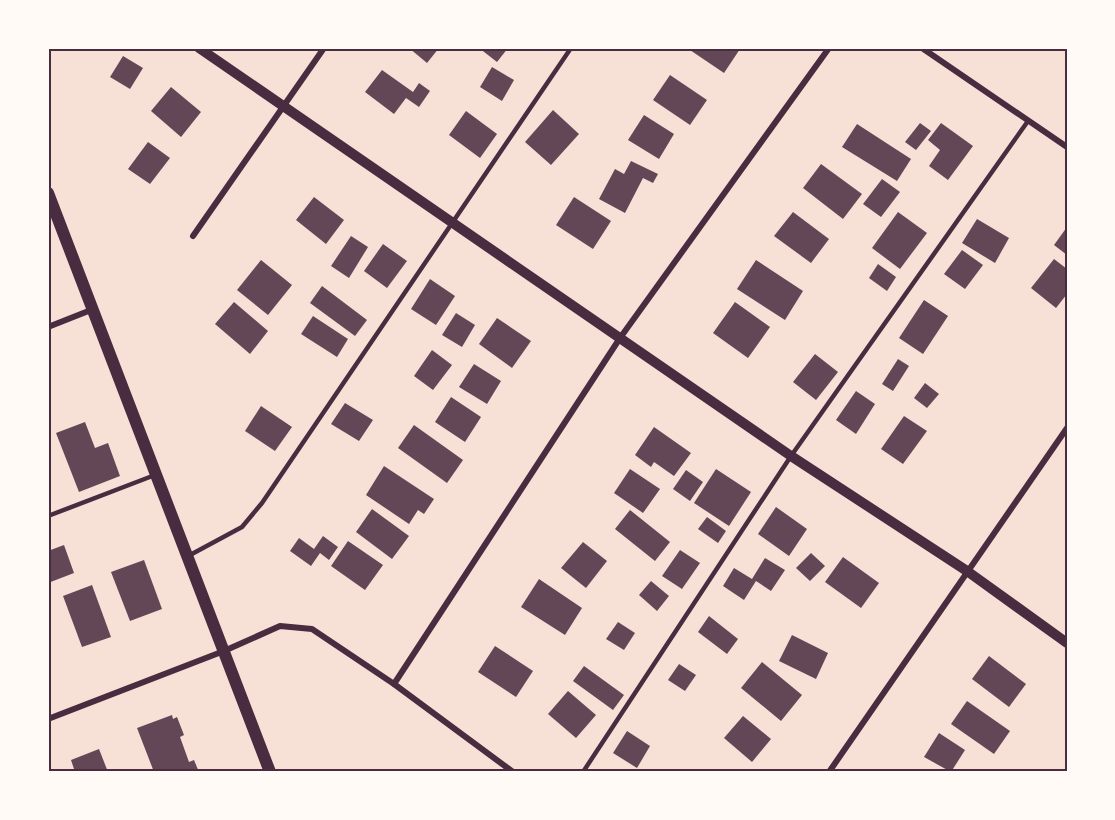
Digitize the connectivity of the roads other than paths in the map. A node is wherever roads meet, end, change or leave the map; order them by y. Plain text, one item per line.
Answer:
1 (199, 48) edge
2 (324, 48) edge
3 (571, 48) edge
4 (829, 48) edge
5 (922, 48) edge
6 (284, 107) junction
7 (1028, 121) junction
8 (1067, 147) edge
9 (48, 193) edge
10 (452, 222) junction
11 (194, 236) dead end
12 (91, 310) junction
13 (48, 327) edge
14 (620, 338) junction
15 (1067, 428) edge
16 (791, 456) junction
17 (155, 475) junction
18 (48, 516) edge
19 (187, 556) junction
20 (967, 571) junction
21 (1067, 643) edge
22 (224, 651) junction
23 (394, 684) junction
24 (48, 719) edge
25 (270, 772) edge
26 (513, 772) edge
27 (583, 772) edge
28 (829, 772) edge

1 - 6 street
2 - 6 street
3 - 10 lane
4 - 14 street
5 - 7 street
6 - 10 street
6 - 11 street
7 - 8 street
7 - 16 lane
9 - 12 main road
10 - 14 street
10 - 19 lane
12 - 13 street
12 - 17 main road
14 - 16 street
14 - 23 street
15 - 20 street
16 - 20 street
16 - 27 lane
17 - 18 lane
17 - 19 main road
19 - 22 main road
20 - 21 street
20 - 28 street
22 - 23 street
22 - 24 street
22 - 25 main road
23 - 26 street

